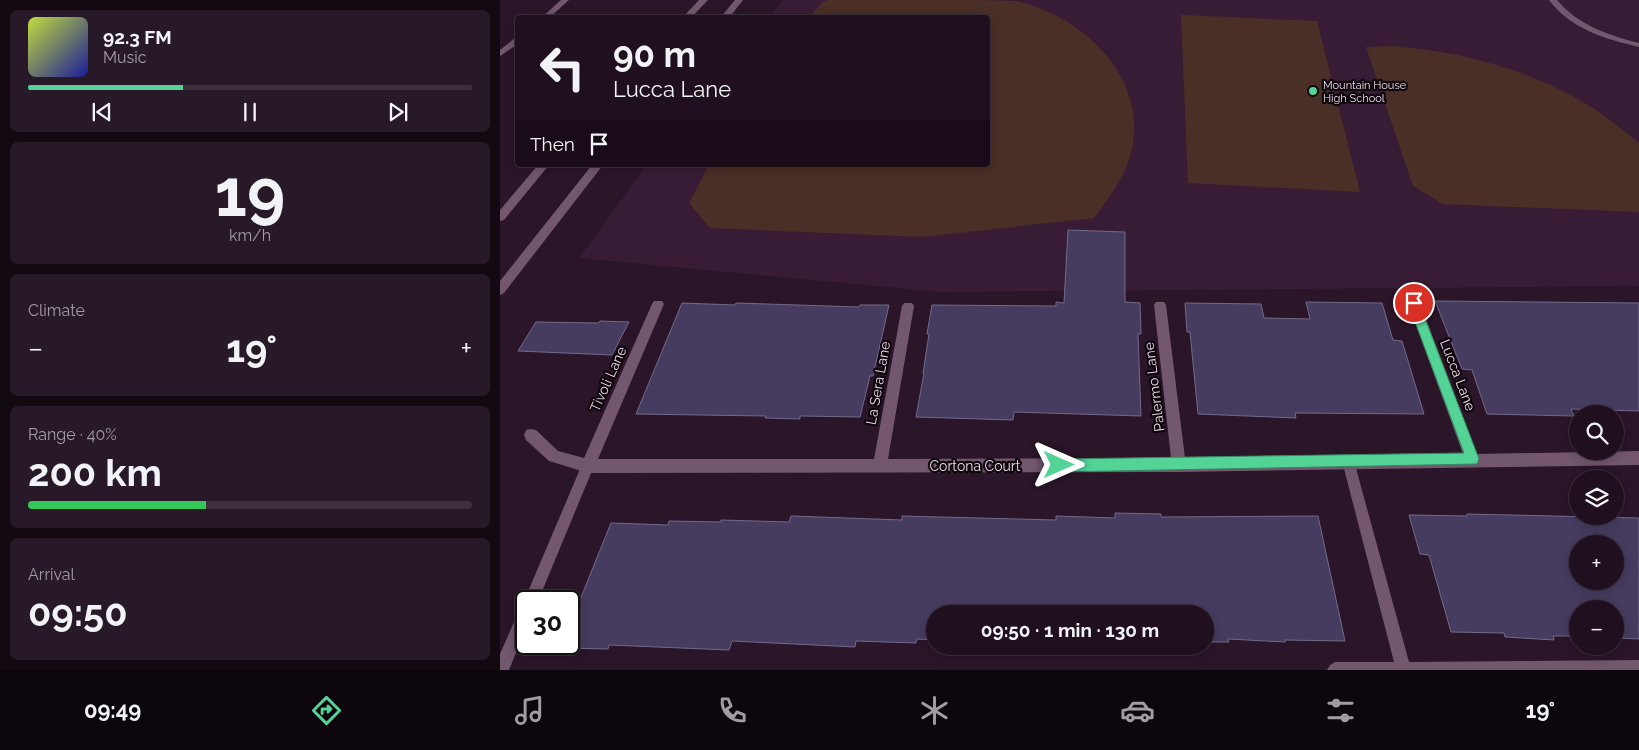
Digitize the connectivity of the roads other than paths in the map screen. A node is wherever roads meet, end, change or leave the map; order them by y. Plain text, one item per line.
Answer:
1 (565, 0) edge
2 (704, 0) edge
3 (739, 0) edge
4 (1553, 0) edge
5 (548, 15) edge
6 (689, 15) edge
7 (726, 15) edge
8 (515, 42) edge
9 (1639, 45) edge
10 (500, 54) edge
11 (542, 167) edge
12 (596, 167) edge
13 (500, 217) edge
14 (500, 290) edge
15 (1414, 303) dead end
16 (658, 304) dead end
17 (1160, 305) dead end
18 (908, 306) dead end
19 (531, 435) dead end
20 (1639, 458) edge
21 (1472, 459) junction
22 (1348, 461) junction
23 (1179, 465) junction
24 (588, 466) junction
25 (880, 466) junction
26 (535, 590) edge
27 (515, 637) edge
28 (1639, 668) edge
29 (501, 670) edge
30 (1335, 670) edge
31 (1404, 670) edge

1 - 5 lane
2 - 6 street
3 - 7 street
4 - 9 lane
8 - 10 lane
11 - 13 street
12 - 14 street
15 - 21 street, Lucca Lane
16 - 24 street, Tivoli Lane
17 - 23 street, Palermo Lane
18 - 25 street, La Sera Lane
19 - 24 street, Cortona Court
20 - 21 street, Cortona Court
21 - 22 street, Cortona Court
22 - 23 street, Cortona Court
22 - 31 lane
23 - 25 street, Cortona Court
24 - 25 street, Cortona Court
24 - 26 lane
27 - 29 lane
28 - 31 lane
30 - 31 lane

